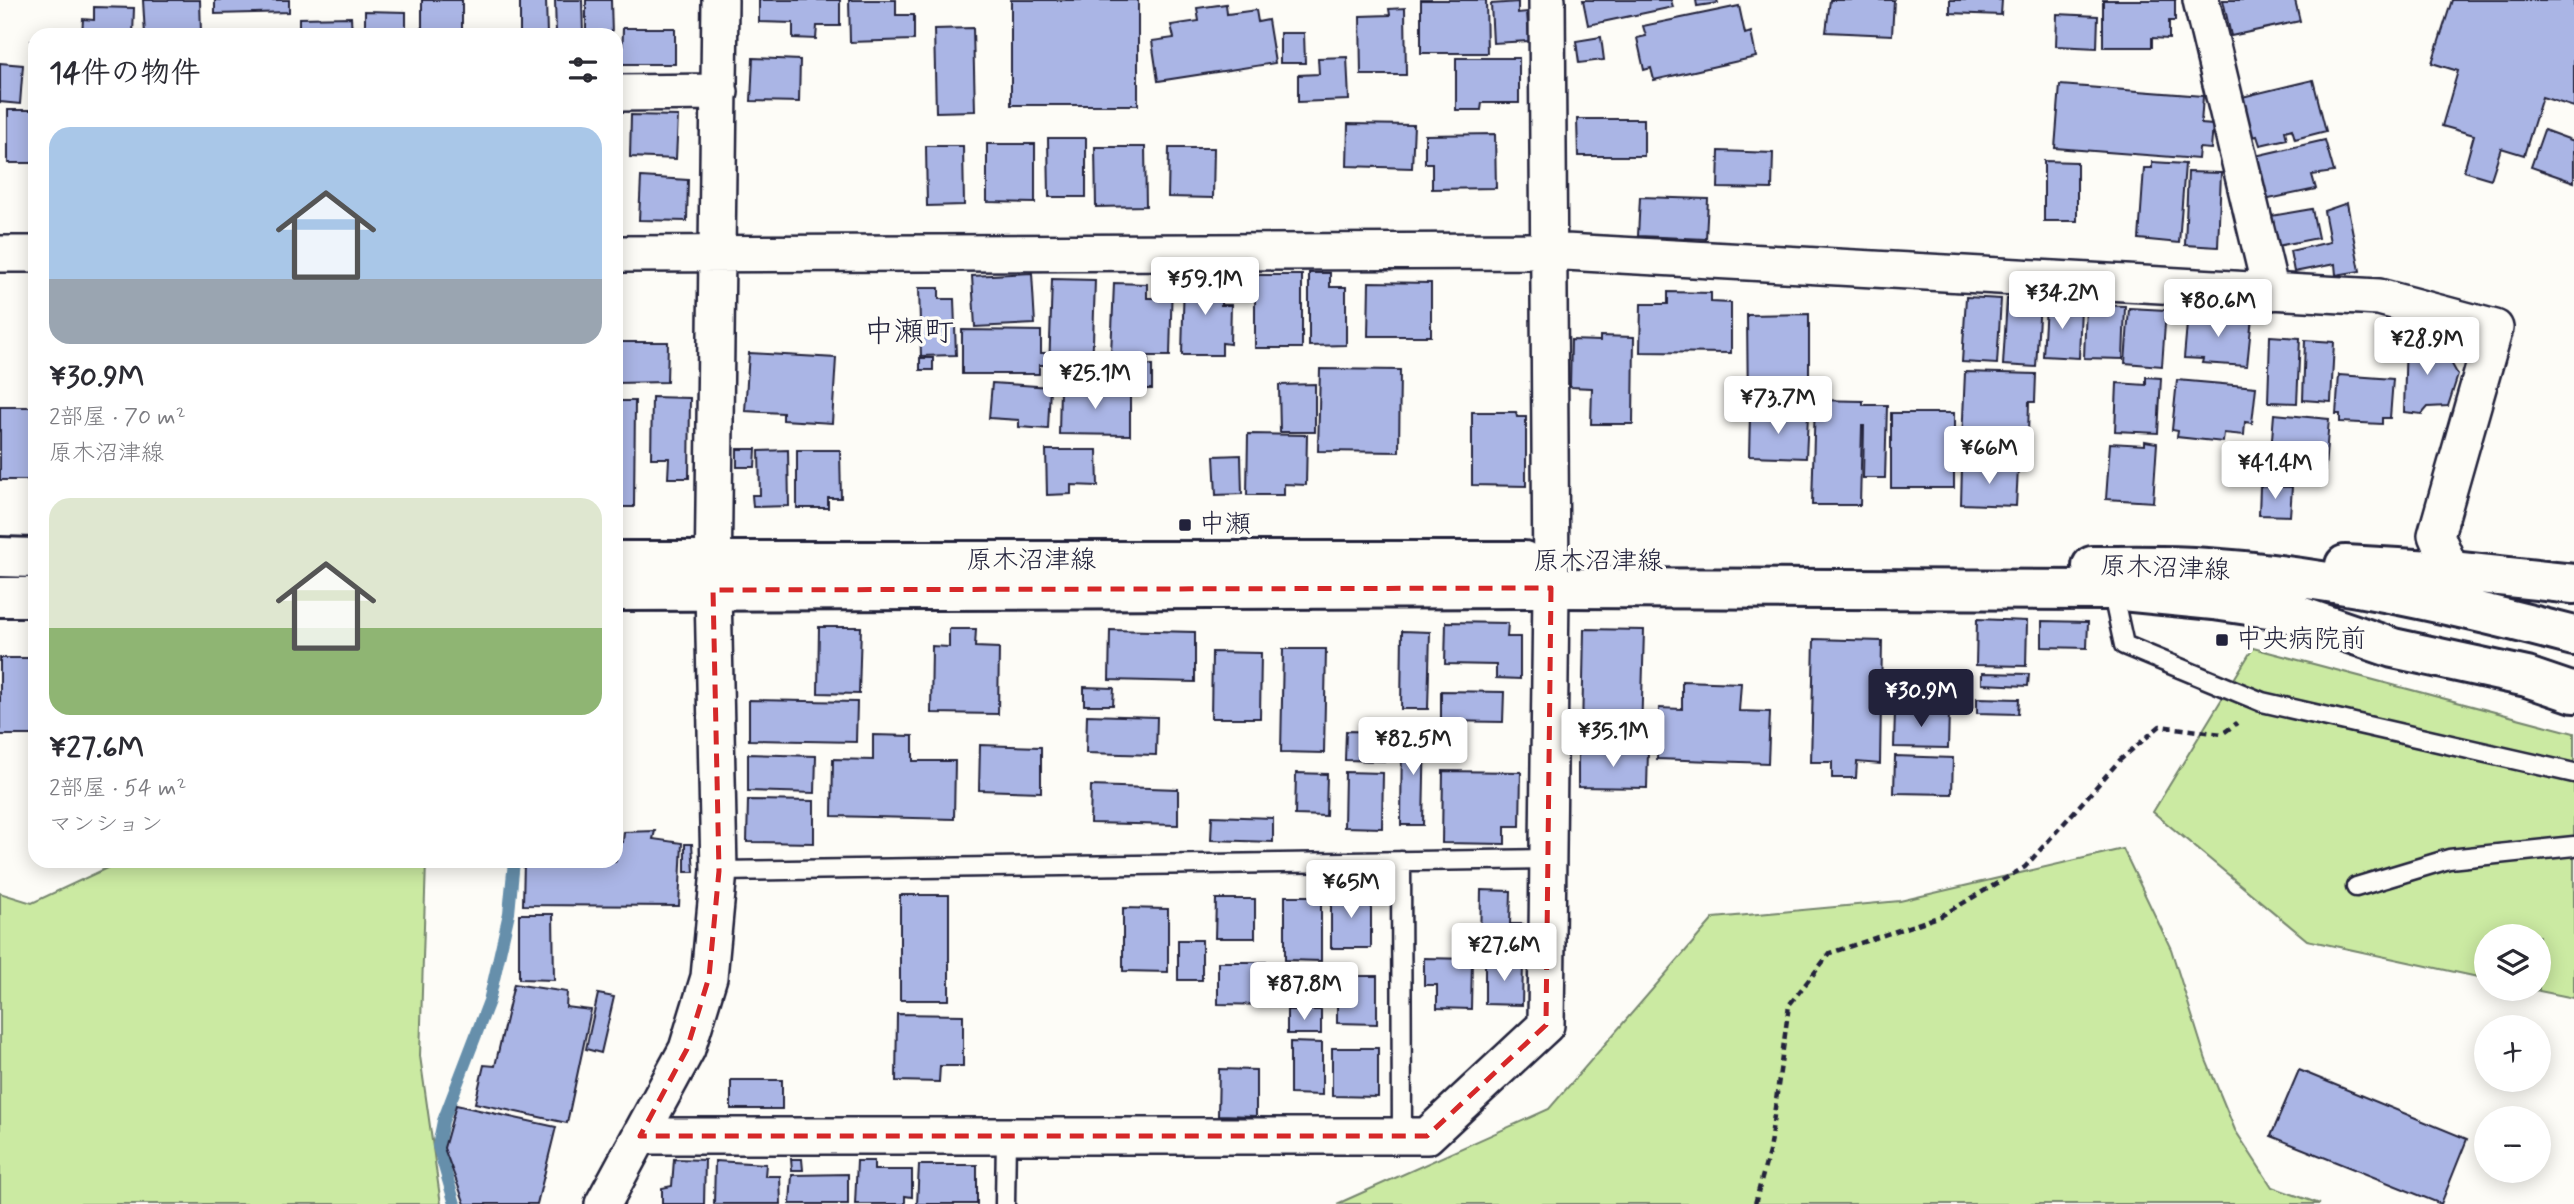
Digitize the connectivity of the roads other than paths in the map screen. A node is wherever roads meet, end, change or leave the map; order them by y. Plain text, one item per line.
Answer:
1 (720, 0) edge
2 (1547, 0) edge
3 (2201, 0) edge
4 (720, 92) junction
5 (623, 93) edge
6 (1547, 251) junction
7 (0, 254) edge
8 (28, 254) edge
9 (623, 254) edge
10 (719, 254) junction
11 (2271, 292) junction
12 (0, 557) edge
13 (28, 558) edge
14 (623, 562) edge
15 (2193, 567) junction
16 (2451, 571) junction
17 (714, 575) junction
18 (1550, 575) junction
19 (2574, 584) edge
20 (623, 590) edge
21 (2112, 590) junction
22 (0, 597) edge
23 (28, 597) edge
24 (2282, 610) junction
25 (2574, 636) edge
26 (2574, 662) edge
27 (2574, 693) edge
28 (2574, 773) edge
29 (2574, 846) edge
30 (1548, 859) junction
31 (1401, 861) junction
32 (719, 871) junction
33 (2356, 887) dead end
34 (640, 1136) junction
35 (1006, 1136) junction
36 (1402, 1136) junction
37 (603, 1204) edge
38 (1005, 1204) edge

1 - 4 street
2 - 6 street
3 - 11 street
4 - 5 street
4 - 10 street
6 - 10 street
6 - 11 street
6 - 18 street
7 - 8 street
9 - 10 street
10 - 17 street
11 - 16 street
12 - 13 main road
14 - 17 main road, 原木沼津線
15 - 16 main road
15 - 18 main road, 原木沼津線
15 - 25 main road, 原木沼津線
16 - 19 main road
17 - 18 main road, 原木沼津線
17 - 20 main road, 原木沼津線
17 - 32 street
18 - 21 main road, 原木沼津線
18 - 30 street
21 - 24 main road, 原木沼津線
21 - 28 lane
22 - 23 main road
24 - 26 main road, 原木沼津線
24 - 27 main road, 原木沼津線
29 - 33 lane
30 - 31 lane
30 - 36 street
31 - 32 lane
31 - 36 lane
32 - 34 street
34 - 35 street
34 - 37 street
35 - 36 street
35 - 38 lane

